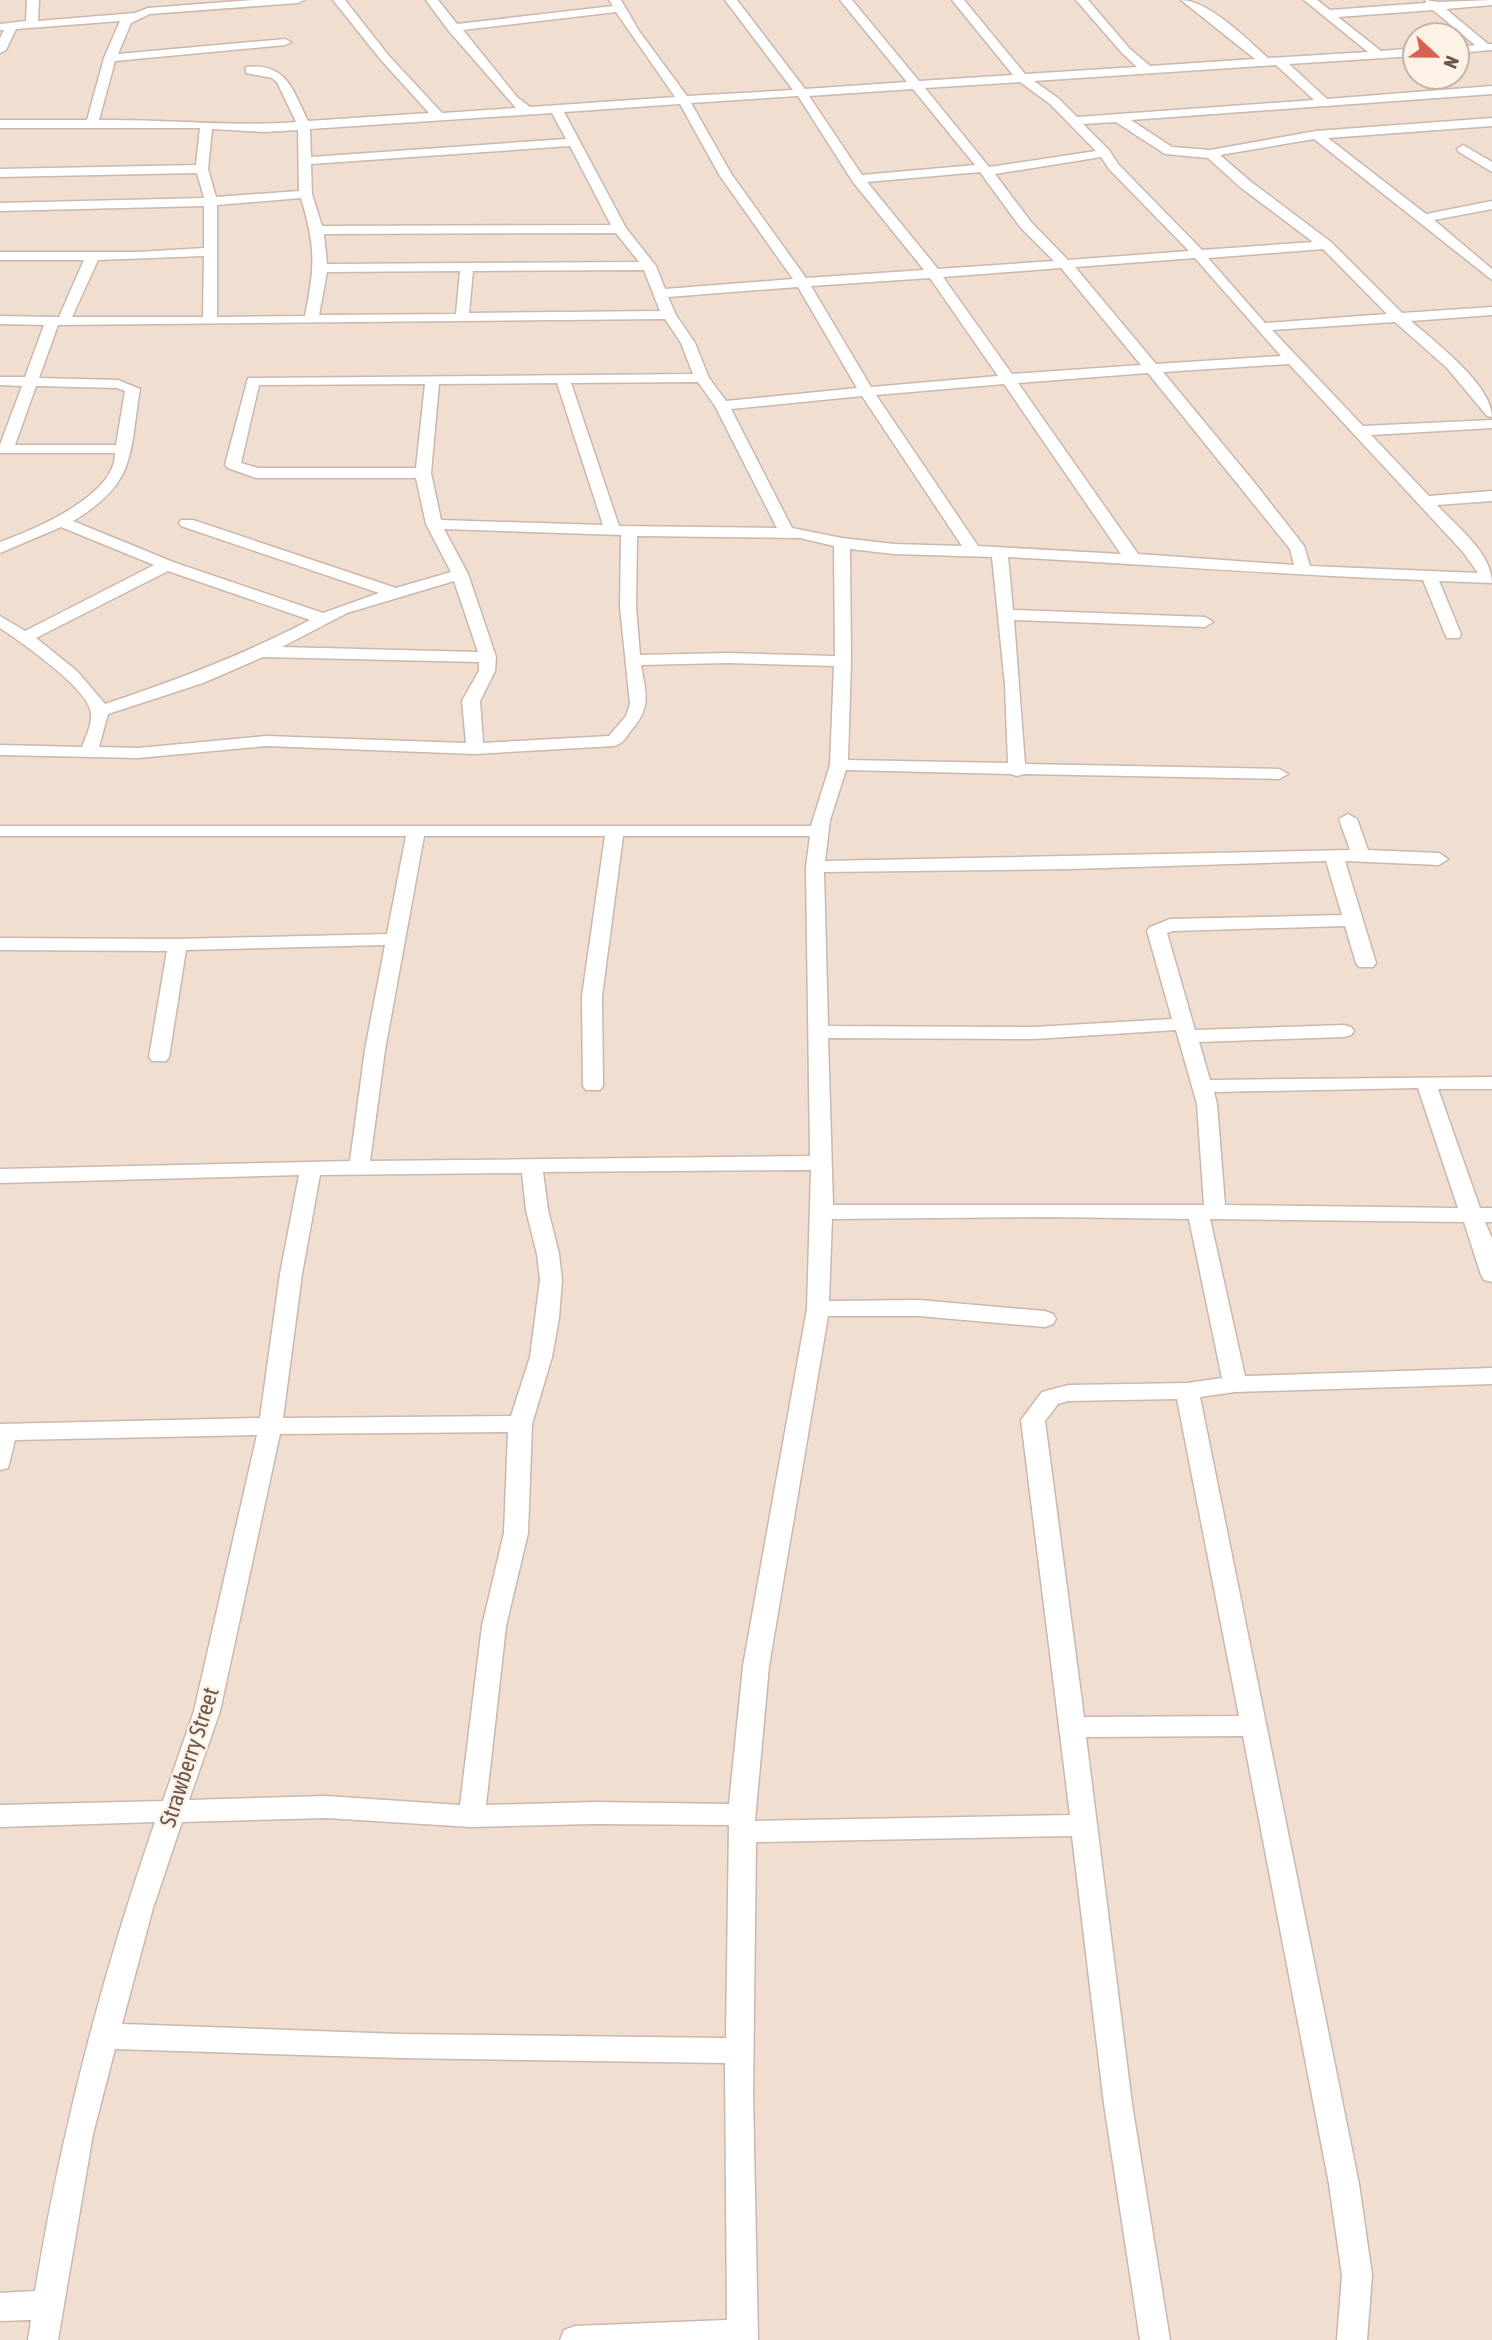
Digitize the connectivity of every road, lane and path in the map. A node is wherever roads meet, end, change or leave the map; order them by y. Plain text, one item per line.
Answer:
1 (33, 0) edge
2 (298, 0) edge
3 (339, 0) edge
4 (432, 0) edge
5 (731, 0) edge
6 (846, 0) edge
7 (958, 0) edge
8 (1082, 0) edge
9 (1187, 0) edge
10 (1310, 0) edge
11 (1492, 2) edge
12 (1431, 3) edge
13 (618, 4) edge
14 (143, 9) edge
15 (1326, 14) junction
16 (32, 24) junction
17 (6, 27) edge
18 (452, 27) junction
19 (285, 42) dead end
20 (1489, 48) edge
21 (1471, 49) edge
22 (0, 50) edge
23 (1401, 53) edge
24 (1378, 54) junction
25 (110, 58) junction
26 (1265, 61) junction
27 (1279, 61) junction
28 (250, 70) dead end
29 (1149, 71) junction
30 (1021, 77) junction
31 (914, 84) junction
32 (1492, 90) edge
33 (800, 92) junction
34 (684, 101) junction
35 (1324, 102) junction
36 (556, 108) junction
37 (526, 110) junction
38 (438, 116) junction
39 (1116, 117) junction
40 (1073, 121) junction
41 (1492, 122) edge
42 (92, 123) junction
43 (0, 124) edge
44 (206, 125) junction
45 (304, 125) junction
46 (1316, 135) junction
47 (575, 142) junction
48 (1463, 149) dead end
49 (1105, 153) junction
50 (1211, 154) junction
51 (306, 161) junction
52 (1492, 168) edge
53 (202, 169) junction
54 (985, 169) junction
55 (0, 173) edge
56 (858, 179) junction
57 (306, 194) junction
58 (211, 201) junction
59 (1492, 205) edge
60 (0, 207) edge
61 (1424, 218) junction
62 (620, 229) junction
63 (317, 230) junction
64 (1326, 245) junction
65 (210, 251) junction
66 (1199, 253) junction
67 (0, 256) edge
68 (93, 256) junction
69 (1065, 264) junction
70 (649, 266) junction
71 (321, 268) junction
72 (467, 268) junction
73 (934, 273) junction
74 (1492, 276) edge
75 (802, 282) junction
76 (662, 293) junction
77 (1492, 311) edge
78 (668, 315) junction
79 (1398, 317) junction
80 (463, 319) junction
81 (0, 320) edge
82 (59, 320) junction
83 (210, 320) junction
84 (311, 320) junction
85 (1262, 327) junction
86 (1291, 360) junction
87 (1152, 369) junction
88 (702, 378) junction
89 (1009, 379) junction
90 (563, 380) junction
91 (0, 381) edge
92 (31, 382) junction
93 (432, 382) junction
94 (866, 391) junction
95 (722, 406) junction
96 (1492, 413) edge
97 (1492, 424) edge
98 (1359, 431) junction
99 (3, 449) edge
100 (122, 449) junction
101 (423, 473) junction
102 (1492, 496) edge
103 (1425, 501) junction
104 (60, 521) junction
105 (187, 523) dead end
106 (434, 524) junction
107 (621, 529) junction
108 (787, 533) junction
109 (842, 543) junction
110 (0, 548) edge
111 (973, 551) junction
112 (999, 552) junction
113 (1133, 559) junction
114 (167, 565) junction
115 (1303, 571) junction
116 (460, 574) junction
117 (1429, 576) junction
118 (1491, 578) edge
119 (397, 594) junction
120 (1007, 615) junction
121 (321, 618) junction
122 (0, 621) edge
123 (1205, 622) dead end
124 (1453, 634) dead end
125 (25, 637) junction
126 (261, 652) junction
127 (488, 657) junction
128 (632, 660) junction
129 (843, 661) junction
130 (100, 711) junction
131 (475, 749) junction
132 (0, 750) edge
133 (89, 751) junction
134 (839, 765) junction
135 (1017, 771) junction
136 (1279, 774) dead end
137 (1348, 819) dead end
138 (615, 830) junction
139 (0, 831) edge
140 (416, 831) junction
141 (818, 831) junction
142 (1334, 856) junction
143 (1361, 856) junction
144 (1438, 859) dead end
145 (814, 867) junction
146 (1352, 920) junction
147 (396, 939) junction
148 (0, 944) edge
149 (177, 945) junction
150 (1366, 963) dead end
151 (1184, 1030) junction
152 (1344, 1031) dead end
153 (818, 1032) junction
154 (159, 1057) dead end
155 (1426, 1082) junction
156 (1492, 1083) edge
157 (593, 1086) dead end
158 (1203, 1086) junction
159 (821, 1164) junction
160 (532, 1165) junction
161 (311, 1168) junction
162 (359, 1168) junction
163 (0, 1176) edge
164 (1206, 1211) junction
165 (822, 1212) junction
166 (1481, 1214) edge
167 (1492, 1275) edge
168 (818, 1308) junction
169 (1045, 1319) dead end
170 (1492, 1376) edge
171 (1235, 1384) junction
172 (1187, 1391) junction
173 (520, 1424) junction
174 (270, 1427) junction
175 (2, 1432) edge
176 (0, 1462) edge
177 (1253, 1726) junction
178 (1074, 1727) junction
179 (172, 1813) junction
180 (0, 1816) edge
181 (471, 1816) junction
182 (742, 1824) junction
183 (1084, 1825) junction
184 (105, 2036) junction
185 (740, 2051) junction
186 (50, 2305) junction
187 (0, 2307) edge
188 (743, 2337) edge
189 (43, 2340) edge
190 (575, 2340) edge
191 (1155, 2340) edge
192 (1352, 2340) edge

1 - 16 street
2 - 14 street
3 - 38 street
4 - 18 street
5 - 33 street
6 - 31 street
7 - 30 street
8 - 29 street
9 - 26 street
10 - 15 street
11 - 12 street
12 - 15 street
12 - 20 street
13 - 18 street
13 - 34 street
14 - 16 street
14 - 25 street
15 - 24 street
16 - 17 street
17 - 22 street
18 - 37 street
19 - 25 street
20 - 21 street
23 - 24 street
24 - 27 street
25 - 42 street
26 - 27 street
26 - 29 street
27 - 35 street
28 - 45 street
29 - 30 street
30 - 31 street
30 - 40 street
31 - 33 street
31 - 54 street
32 - 35 street
33 - 34 street
33 - 56 street
34 - 36 street
34 - 75 street
35 - 39 street
36 - 37 street
36 - 47 street
37 - 38 street
38 - 45 street
39 - 40 street
39 - 50 street
40 - 49 street
41 - 46 street
42 - 43 street
42 - 44 street
44 - 45 street
44 - 53 street
45 - 51 street
46 - 50 street
46 - 61 street
47 - 51 street
47 - 62 street
48 - 52 street
49 - 54 street
49 - 66 street
50 - 64 street
51 - 57 street
53 - 55 street
53 - 58 street
54 - 56 street
54 - 69 street
56 - 73 street
57 - 58 street
57 - 63 street
58 - 60 street
58 - 65 street
59 - 61 street
61 - 74 street
62 - 63 street
62 - 70 street
63 - 71 street
64 - 66 street
64 - 79 street
65 - 68 street
65 - 83 street
66 - 69 street
66 - 85 street
67 - 68 street
68 - 82 street
69 - 73 street
69 - 87 street
70 - 72 street
70 - 76 street
71 - 72 street
71 - 84 street
72 - 80 street
73 - 75 street
73 - 89 street
75 - 76 street
75 - 94 street
76 - 78 street
77 - 79 street
78 - 80 street
78 - 88 street
79 - 85 street
79 - 96 street
80 - 84 street
81 - 82 street
82 - 83 street
82 - 92 street
83 - 84 street
85 - 86 street
86 - 87 street
86 - 98 street
87 - 89 street
87 - 115 street
88 - 90 street
88 - 95 street
89 - 94 street
89 - 113 street
90 - 93 street
90 - 107 street
91 - 92 street
92 - 99 street
92 - 100 street
93 - 101 street
93 - 101 street
94 - 95 street
94 - 111 street
95 - 108 street
97 - 98 street
98 - 103 street
99 - 100 street
100 - 104 street
101 - 106 street
102 - 103 street
103 - 118 street
104 - 110 street
104 - 114 street
105 - 119 street
106 - 107 street
106 - 116 street
107 - 108 street
107 - 128 street
108 - 109 street
109 - 111 street
109 - 129 street
111 - 112 street
112 - 113 street
112 - 120 street
113 - 115 street
114 - 121 street
114 - 125 street
115 - 117 street
116 - 119 street
116 - 127 street
117 - 118 street
117 - 124 street
119 - 121 street
120 - 123 street
120 - 135 street
121 - 126 street
122 - 125 street
125 - 130 street
126 - 127 street
126 - 130 street
127 - 131 street
128 - 129 street
128 - 131 street
129 - 134 street
130 - 133 street
131 - 133 street
132 - 133 street
134 - 135 street
134 - 141 street
135 - 136 street
137 - 143 street
138 - 140 street
138 - 141 street
138 - 157 street
139 - 140 street
140 - 147 street
141 - 145 street
142 - 143 street
142 - 145 street
142 - 146 street
143 - 144 street
145 - 153 street
146 - 150 street
146 - 151 street
147 - 149 street
147 - 162 street
148 - 149 street
149 - 154 street
151 - 152 street
151 - 153 street
151 - 158 street
153 - 159 street
155 - 156 street
155 - 158 street
155 - 166 street
158 - 164 street
159 - 160 street
159 - 165 street
160 - 162 street
160 - 173 street
161 - 162 street
161 - 163 street
161 - 174 street, Strawberry Street
164 - 165 street
164 - 166 street
164 - 171 street
165 - 168 street
166 - 167 street
168 - 169 street
168 - 182 street
170 - 171 street
171 - 172 street
172 - 177 street
172 - 178 street
173 - 174 street
173 - 181 street
174 - 175 street
174 - 179 street, Strawberry Street
175 - 176 street
177 - 178 street
177 - 192 street
178 - 183 street
179 - 180 street
179 - 181 street
179 - 184 street, Strawberry Street
181 - 182 street
182 - 183 street
182 - 185 street
183 - 191 street
184 - 185 street
184 - 186 street, Strawberry Street
185 - 188 street
186 - 187 street
186 - 189 street, Strawberry Street
188 - 190 street

